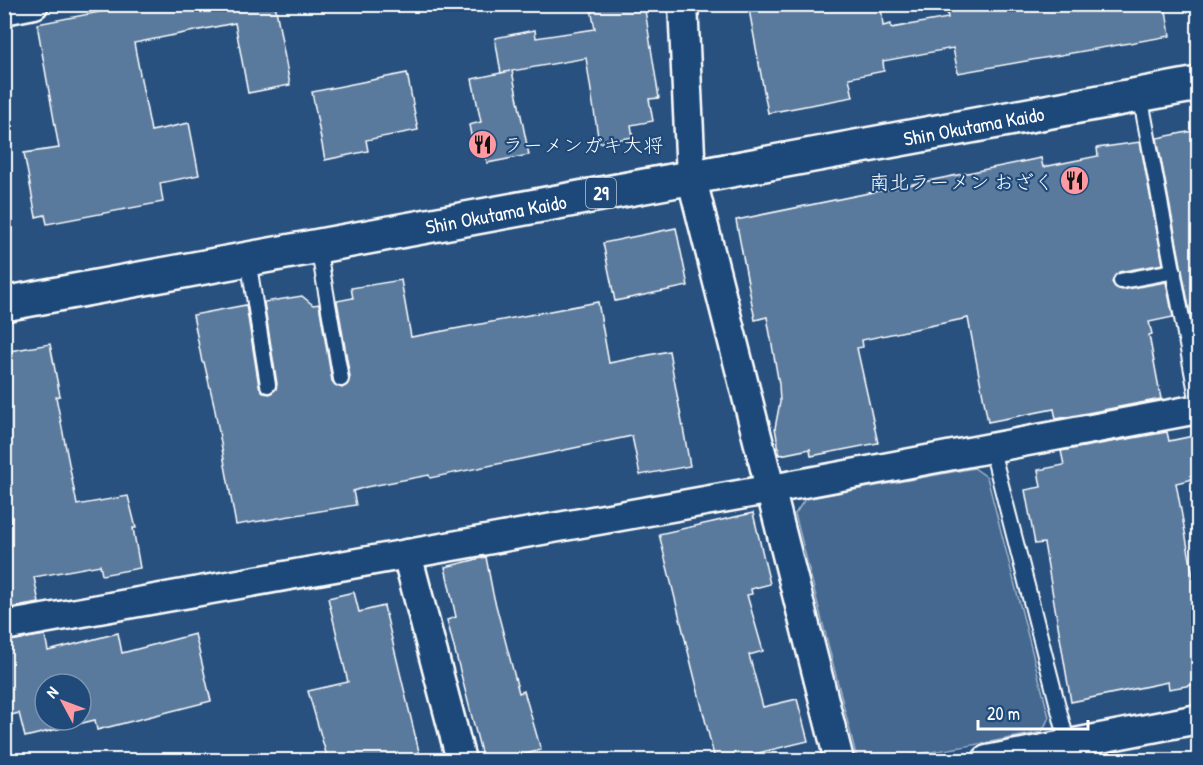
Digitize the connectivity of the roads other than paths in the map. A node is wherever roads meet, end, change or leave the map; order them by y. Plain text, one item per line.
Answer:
1 (683, 4) edge
2 (31, 5) edge
3 (4, 10) edge
4 (1198, 84) edge
5 (1140, 95) junction
6 (691, 177) junction
7 (318, 246) junction
8 (248, 259) junction
9 (1174, 271) junction
10 (1121, 281) dead end
11 (4, 304) edge
12 (341, 379) dead end
13 (268, 385) dead end
14 (1198, 403) edge
15 (1198, 409) edge
16 (991, 446) junction
17 (772, 489) junction
18 (407, 554) junction
19 (4, 626) edge
20 (1198, 719) edge
21 (1068, 745) junction
22 (461, 760) edge
23 (839, 760) edge
24 (987, 760) edge

1 - 6 street
2 - 3 street
4 - 5 main road, Shin Okutama Kaido / 29
5 - 6 main road, Shin Okutama Kaido / 29
5 - 9 lane
6 - 7 main road, Shin Okutama Kaido / 29
6 - 17 street
7 - 8 main road, Shin Okutama Kaido / 29
7 - 12 lane
8 - 11 main road, Shin Okutama Kaido / 29
8 - 13 lane
9 - 10 lane
9 - 14 lane
15 - 16 street
16 - 17 street
16 - 21 lane
17 - 18 street
17 - 23 street
18 - 19 street
18 - 22 street
20 - 21 street
21 - 24 street

